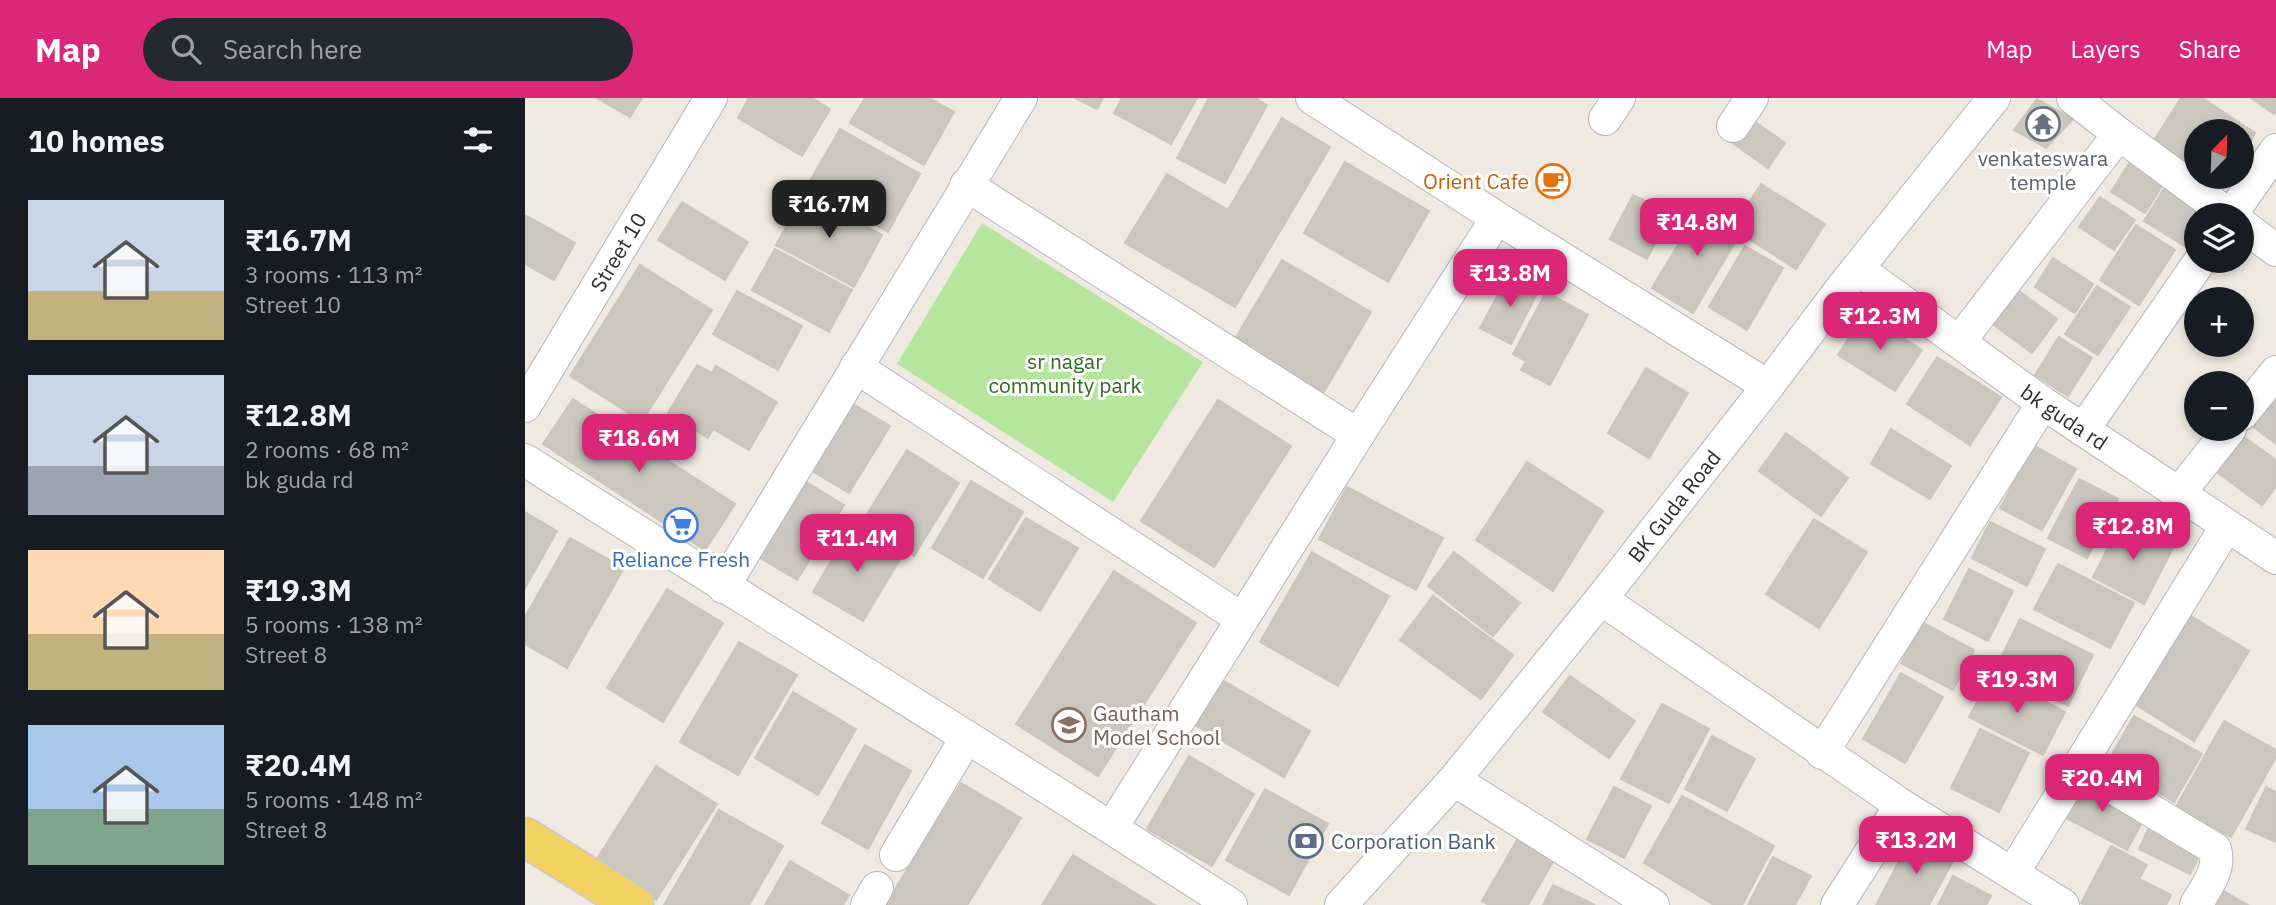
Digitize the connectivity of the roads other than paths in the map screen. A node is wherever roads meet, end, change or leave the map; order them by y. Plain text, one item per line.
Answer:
1 (711, 98) edge
2 (1021, 98) edge
3 (1312, 98) edge
4 (1752, 98) edge
5 (1994, 98) edge
6 (2073, 98) edge
7 (1733, 126) dead end
8 (2119, 134) junction
9 (2276, 150) edge
10 (966, 185) junction
11 (2214, 203) edge
12 (2238, 203) edge
13 (1497, 218) junction
14 (2254, 234) edge
15 (2276, 250) edge
16 (1858, 269) junction
17 (2192, 273) edge
18 (1959, 342) junction
19 (856, 366) junction
20 (2276, 372) edge
21 (1768, 386) junction
22 (2254, 399) edge
23 (2043, 403) junction
24 (525, 406) edge
25 (2083, 430) junction
26 (1358, 435) junction
27 (2220, 441) edge
28 (525, 460) edge
29 (2179, 492) junction
30 (2226, 527) junction
31 (2276, 558) edge
32 (723, 587) junction
33 (1601, 599) junction
34 (1242, 619) junction
35 (967, 737) junction
36 (1822, 753) junction
37 (2079, 767) junction
38 (1454, 780) junction
39 (1901, 805) junction
40 (1112, 827) junction
41 (525, 837) edge
42 (896, 855) dead end
43 (525, 865) edge
44 (2014, 873) junction
45 (588, 905) edge
46 (633, 905) edge
47 (1231, 905) edge
48 (1341, 905) edge
49 (1653, 905) edge
50 (1837, 905) edge
51 (2063, 905) edge
52 (2196, 905) edge

1 - 24 street, Street 10
2 - 10 street
3 - 13 street
4 - 7 street
5 - 16 street, BK Guda Road
6 - 8 street
8 - 11 street
8 - 18 street
9 - 12 street
10 - 19 street
10 - 26 street
13 - 21 street
13 - 26 street
14 - 15 street
16 - 18 street, bk guda rd
16 - 21 street, BK Guda Road
17 - 25 street
18 - 23 street, bk guda rd
19 - 32 street
19 - 34 street
20 - 22 street
21 - 33 street, BK Guda Road
23 - 25 street, bk guda rd
23 - 36 street
25 - 29 street, bk guda rd
26 - 34 street
27 - 29 street
28 - 32 street
29 - 30 street, bk guda rd
30 - 31 street, bk guda rd
30 - 37 street
32 - 35 street
33 - 36 street
33 - 38 street, BK Guda Road
34 - 40 street
35 - 40 street
35 - 42 street
36 - 39 street
37 - 44 street
37 - 52 street
38 - 48 street, BK Guda Road
38 - 49 street
39 - 44 street
39 - 50 street
40 - 47 street
41 - 46 main road
43 - 45 main road
44 - 51 street

